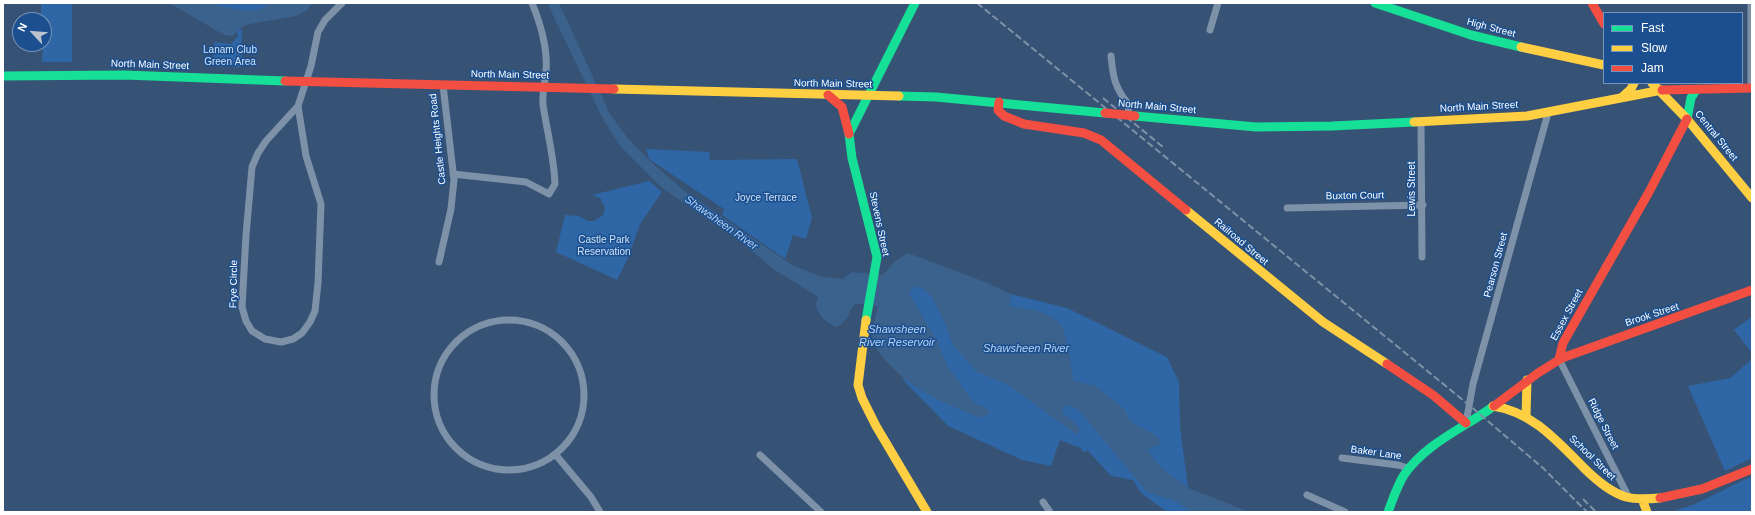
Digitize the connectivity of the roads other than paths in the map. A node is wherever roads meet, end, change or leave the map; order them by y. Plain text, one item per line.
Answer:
1 (342, 3) edge
2 (532, 3) edge
3 (915, 3) edge
4 (1218, 3) edge
5 (1375, 3) edge
6 (1592, 3) edge
7 (1751, 3) edge
8 (1603, 22) edge
9 (1210, 30) dead end
10 (1111, 56) dead end
11 (1603, 64) edge
12 (3, 76) edge
13 (305, 82) junction
14 (1634, 84) edge
15 (1653, 84) edge
16 (443, 85) junction
17 (1694, 86) edge
18 (543, 87) junction
19 (1751, 88) edge
20 (1659, 90) junction
21 (828, 95) junction
22 (870, 96) junction
23 (1621, 98) junction
24 (999, 102) junction
25 (298, 106) junction
26 (1548, 113) junction
27 (1132, 116) junction
28 (1687, 119) junction
29 (1421, 122) junction
30 (849, 134) junction
31 (452, 174) junction
32 (1752, 198) edge
33 (1423, 205) junction
34 (1287, 208) dead end
35 (1422, 257) dead end
36 (439, 262) dead end
37 (1752, 290) edge
38 (1559, 359) junction
39 (1527, 380) junction
40 (1493, 406) junction
41 (1526, 416) junction
42 (1466, 423) junction
43 (555, 454) junction
44 (760, 455) dead end
45 (1342, 458) dead end
46 (1408, 468) junction
47 (1752, 469) edge
48 (1307, 495) dead end
49 (1629, 498) junction
50 (1642, 499) junction
51 (1043, 502) dead end
52 (600, 512) edge
53 (821, 512) edge
54 (927, 512) edge
55 (1050, 512) edge
56 (1345, 512) edge
57 (1388, 512) edge
58 (1646, 512) edge

1 - 13 street, Frye Circle
2 - 18 street
3 - 22 main road
4 - 9 street
5 - 11 main road, High Street
6 - 8 main road
7 - 19 street
10 - 27 street
12 - 13 main road, North Main Street
13 - 16 main road, North Main Street
13 - 25 street, Frye Circle
14 - 23 main road
15 - 20 main road, Central Street
16 - 18 main road, North Main Street
16 - 31 street, Castle Heights Road
17 - 19 main road, North Main Street
17 - 20 main road, North Main Street
17 - 28 main road, Essex Street
18 - 21 main road, North Main Street
18 - 31 street
20 - 23 main road, North Main Street
20 - 28 main road, Central Street
21 - 22 main road, North Main Street
21 - 30 main road, Stevens Street
22 - 24 main road, North Main Street
22 - 30 main road
23 - 26 main road, North Main Street
24 - 27 main road, North Main Street, bridge
24 - 42 main road, Railroad Street
25 - 25 street, Frye Circle
26 - 29 main road, North Main Street
26 - 42 street, Pearson Street
27 - 29 main road, North Main Street
28 - 32 main road, Central Street
28 - 38 main road, Essex Street
29 - 33 street, Lewis Street
30 - 54 main road, Stevens Street
31 - 36 street, Castle Heights Road
33 - 34 street, Buxton Court
33 - 35 street, Lewis Street
37 - 38 main road, Brook Street
38 - 39 main road
38 - 49 street, Ridge Street
39 - 40 main road
39 - 41 main road
40 - 41 main road, School Street
40 - 42 main road
41 - 49 main road, School Street
42 - 46 main road
43 - 43 street
43 - 52 street
44 - 53 street
45 - 46 street, Baker Lane
46 - 57 main road
47 - 50 main road, School Street
48 - 56 street
49 - 50 main road, School Street
50 - 58 main road
51 - 55 street

